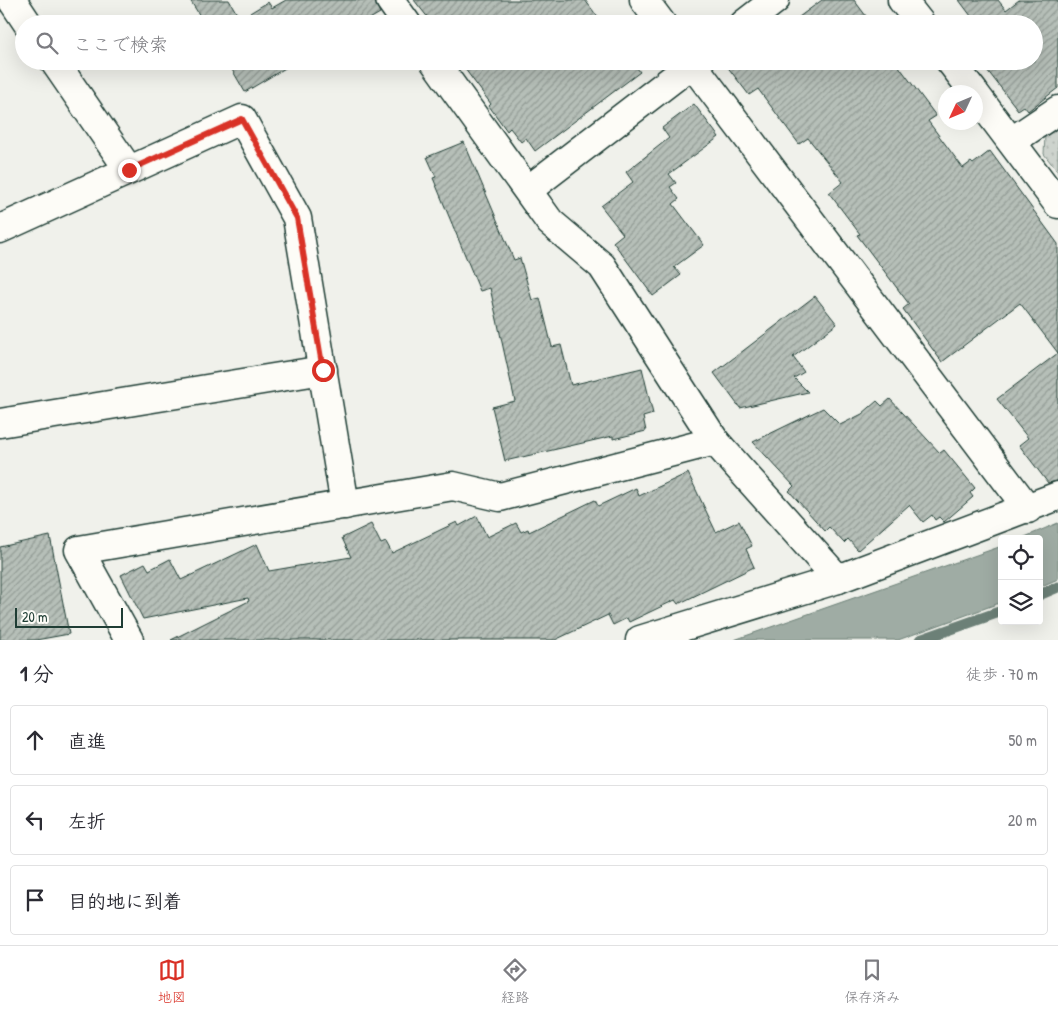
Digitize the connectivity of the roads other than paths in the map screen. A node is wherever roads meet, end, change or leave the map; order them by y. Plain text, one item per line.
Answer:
1 (12, 0) edge
2 (390, 0) edge
3 (644, 0) edge
4 (775, 0) edge
5 (902, 0) edge
6 (22, 15) edge
7 (401, 15) edge
8 (655, 15) edge
9 (756, 15) edge
10 (914, 15) edge
11 (60, 70) edge
12 (441, 70) edge
13 (683, 70) edge
14 (699, 70) edge
15 (957, 70) edge
16 (968, 85) edge
17 (983, 104) edge
18 (1058, 110) edge
19 (1012, 141) junction
20 (129, 170) junction
21 (528, 190) junction
22 (1058, 204) edge
23 (0, 229) edge
24 (323, 370) junction
25 (0, 423) edge
26 (715, 441) junction
27 (1058, 496) edge
28 (345, 505) junction
29 (1028, 509) junction
30 (838, 579) junction
31 (129, 640) edge
32 (640, 640) edge

1 - 6 street
2 - 7 street
3 - 8 street
4 - 9 street
5 - 10 street
11 - 20 street
12 - 21 street
13 - 21 street
14 - 29 street
15 - 16 street
17 - 19 street
18 - 19 street
19 - 22 street
20 - 23 street
20 - 24 street
21 - 26 street
24 - 25 street
24 - 28 street
26 - 28 street
26 - 30 street
27 - 29 street
28 - 31 street
29 - 30 street
30 - 32 street

